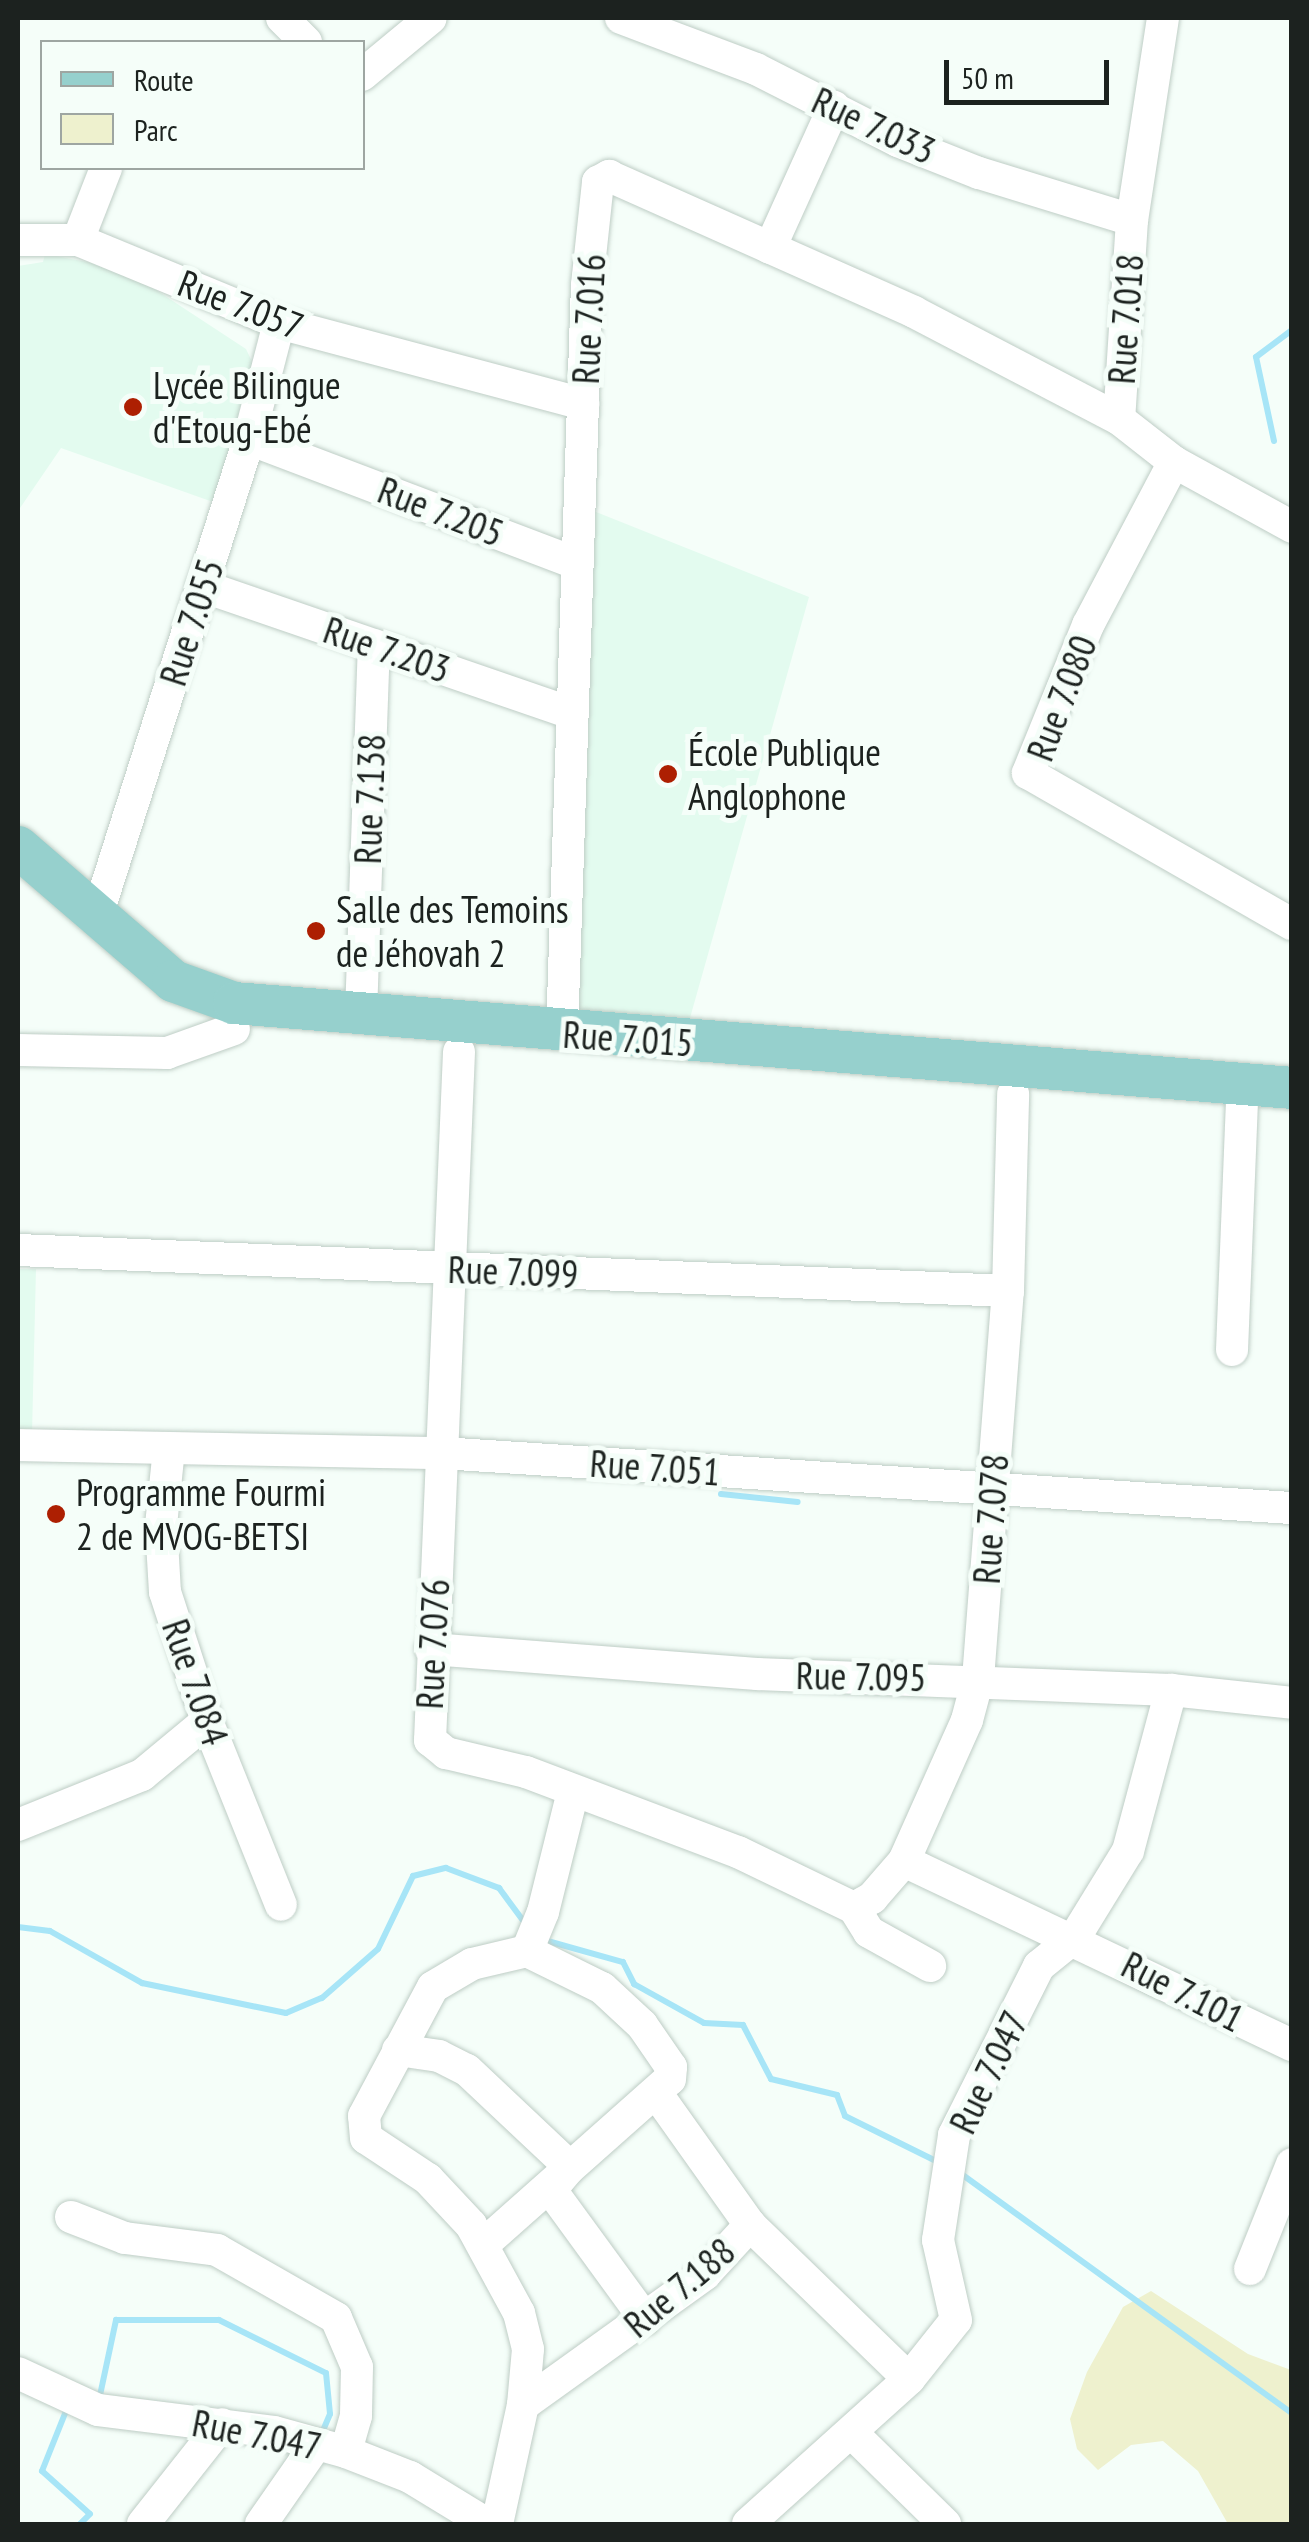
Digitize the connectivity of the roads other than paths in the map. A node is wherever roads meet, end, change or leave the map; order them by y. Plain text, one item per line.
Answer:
1 (282, 18) edge
2 (431, 18) edge
3 (622, 18) edge
4 (1163, 18) edge
5 (304, 40) edge
6 (365, 73) edge
7 (834, 107) junction
8 (105, 170) edge
9 (1132, 220) junction
10 (18, 240) edge
11 (78, 240) junction
12 (770, 248) junction
13 (278, 323) junction
14 (584, 404) junction
15 (1118, 419) junction
16 (250, 439) junction
17 (1174, 462) junction
18 (1292, 527) edge
19 (576, 563) junction
20 (202, 586) junction
21 (374, 645) junction
22 (571, 712) junction
23 (18, 847) edge
24 (18, 881) edge
25 (96, 919) junction
26 (1292, 924) edge
27 (361, 1014) junction
28 (234, 1029) junction
29 (562, 1034) junction
30 (18, 1050) edge
31 (459, 1052) junction
32 (1292, 1088) edge
33 (1013, 1094) junction
34 (1242, 1104) junction
35 (1292, 1108) edge
36 (18, 1250) edge
37 (452, 1268) junction
38 (1008, 1291) junction
39 (1232, 1350) dead end
40 (18, 1446) edge
41 (169, 1449) junction
42 (441, 1454) junction
43 (992, 1488) junction
44 (1292, 1508) edge
45 (432, 1649) junction
46 (978, 1678) junction
47 (1171, 1690) junction
48 (1292, 1703) edge
49 (207, 1721) junction
50 (572, 1792) junction
51 (18, 1826) edge
52 (904, 1860) junction
53 (281, 1905) dead end
54 (854, 1908) junction
55 (1075, 1936) junction
56 (527, 1950) junction
57 (930, 1966) dead end
58 (1292, 2045) edge
59 (398, 2050) junction
60 (657, 2094) junction
61 (1292, 2164) edge
62 (570, 2167) junction
63 (71, 2216) dead end
64 (750, 2225) junction
65 (484, 2243) junction
66 (1250, 2269) dead end
67 (645, 2319) junction
68 (18, 2373) edge
69 (909, 2378) junction
70 (524, 2405) junction
71 (222, 2424) junction
72 (853, 2434) junction
73 (331, 2448) junction
74 (466, 2519) edge
75 (143, 2524) edge
76 (260, 2524) edge
77 (497, 2524) edge
78 (748, 2524) edge
79 (944, 2524) edge

1 - 5 street
2 - 6 street
3 - 7 street, Rue 7.033
4 - 9 street, Rue 7.018
7 - 9 street, Rue 7.033
7 - 12 street
8 - 11 street
9 - 15 street, Rue 7.018
10 - 11 street, Rue 7.057
11 - 13 street, Rue 7.057
12 - 14 street, Rue 7.016
12 - 15 street, Rue 7.016
13 - 14 street, Rue 7.057
13 - 16 street, Rue 7.055
14 - 19 street, Rue 7.016
15 - 17 street, Rue 7.018
16 - 19 street, Rue 7.205
16 - 20 street, Rue 7.055
17 - 18 street, Rue 7.018
17 - 26 street, Rue 7.080
19 - 22 street, Rue 7.016
20 - 21 street, Rue 7.203
20 - 25 street, Rue 7.055
21 - 22 street, Rue 7.203
21 - 27 street, Rue 7.138
22 - 29 street, Rue 7.016
23 - 25 main road, Rue 7.015
24 - 28 main road, Rue 7.015
25 - 27 main road, Rue 7.015
27 - 29 main road, Rue 7.015
28 - 30 street
28 - 31 main road, Rue 7.015
29 - 32 main road, Rue 7.015
31 - 33 main road, Rue 7.015
31 - 37 street, Rue 7.076
33 - 34 main road, Rue 7.015
33 - 38 street, Rue 7.078
34 - 35 main road, Rue 7.015
34 - 39 street
36 - 37 street, Rue 7.099
37 - 38 street, Rue 7.099
37 - 42 street, Rue 7.076
38 - 43 street, Rue 7.078
40 - 41 street, Rue 7.051
41 - 42 street, Rue 7.051
41 - 49 street, Rue 7.084
42 - 43 street, Rue 7.051
42 - 45 street, Rue 7.076
43 - 44 street, Rue 7.051
43 - 46 street, Rue 7.078
45 - 46 street, Rue 7.095
45 - 50 street, Rue 7.076
46 - 47 street, Rue 7.095
46 - 52 street, Rue 7.078
47 - 48 street, Rue 7.095
47 - 55 street, Rue 7.047
49 - 51 street
49 - 53 street, Rue 7.084
50 - 54 street, Rue 7.076
50 - 56 street
52 - 54 street, Rue 7.078
52 - 55 street, Rue 7.101
54 - 57 street, Rue 7.076
55 - 58 street, Rue 7.101
55 - 69 street, Rue 7.047
56 - 59 street
56 - 60 street
59 - 62 street
59 - 65 street
60 - 62 street
60 - 64 street
61 - 66 street
62 - 65 street
62 - 67 street
63 - 73 street
64 - 67 street, Rue 7.188
64 - 69 street, Rue 7.188
65 - 70 street
67 - 70 street, Rue 7.188
68 - 71 street, Rue 7.047
69 - 72 street, Rue 7.047
70 - 77 street
71 - 73 street, Rue 7.047
71 - 75 street
72 - 78 street, Rue 7.047
72 - 79 street
73 - 74 street, Rue 7.047
73 - 76 street

